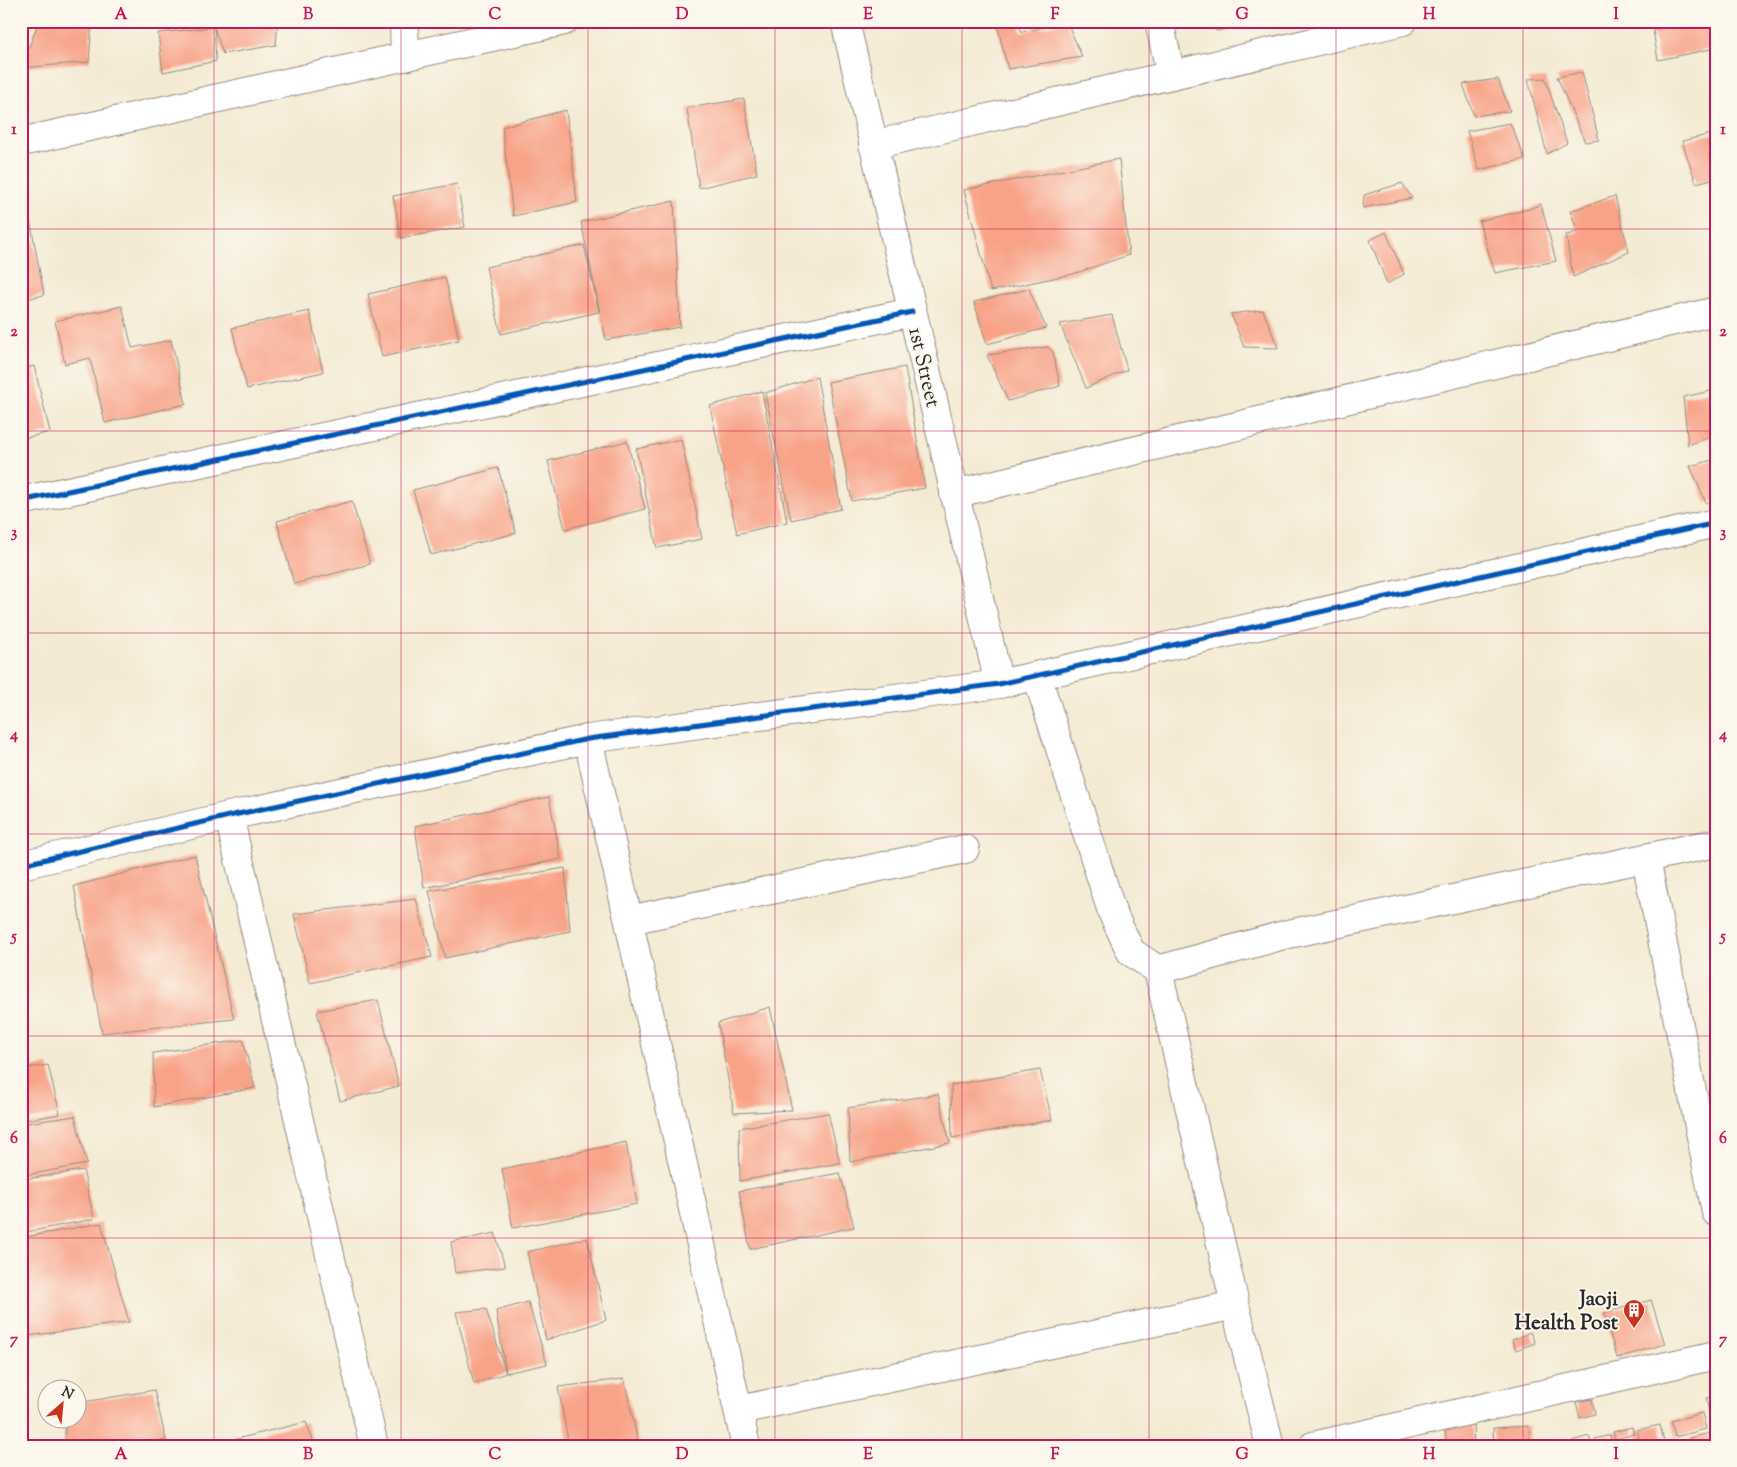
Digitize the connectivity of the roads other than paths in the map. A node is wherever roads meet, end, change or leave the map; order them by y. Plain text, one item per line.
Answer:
1 (404, 21) edge
2 (564, 21) edge
3 (845, 21) edge
4 (1158, 21) edge
5 (1403, 21) edge
6 (405, 57) junction
7 (1171, 75) junction
8 (21, 142) edge
9 (874, 145) junction
10 (1716, 311) edge
11 (912, 312) junction
12 (954, 494) junction
13 (21, 501) edge
14 (1716, 523) edge
15 (1037, 676) junction
16 (999, 684) junction
17 (588, 738) junction
18 (229, 816) junction
19 (1716, 843) edge
20 (966, 849) dead end
21 (1646, 859) junction
22 (21, 865) edge
23 (629, 920) junction
24 (1158, 970) junction
25 (1716, 1212) edge
26 (1235, 1305) junction
27 (1716, 1355) edge
28 (739, 1410) junction
29 (374, 1446) edge
30 (746, 1446) edge
31 (1270, 1446) edge
32 (1313, 1446) edge

1 - 6 street
2 - 6 street
3 - 9 street, 1st Street
4 - 7 street
5 - 7 street
6 - 8 street
7 - 9 street
9 - 11 street, 1st Street
10 - 12 street
11 - 12 street, 1st Street
11 - 13 street
12 - 16 street, 1st Street
14 - 15 street
15 - 16 street
15 - 24 street
16 - 17 street
17 - 18 street
17 - 23 street
18 - 22 street
18 - 29 street
19 - 21 street
20 - 23 street
21 - 24 street
21 - 25 street
23 - 28 street
24 - 26 street
26 - 28 street
26 - 31 street
27 - 32 street
28 - 30 street

